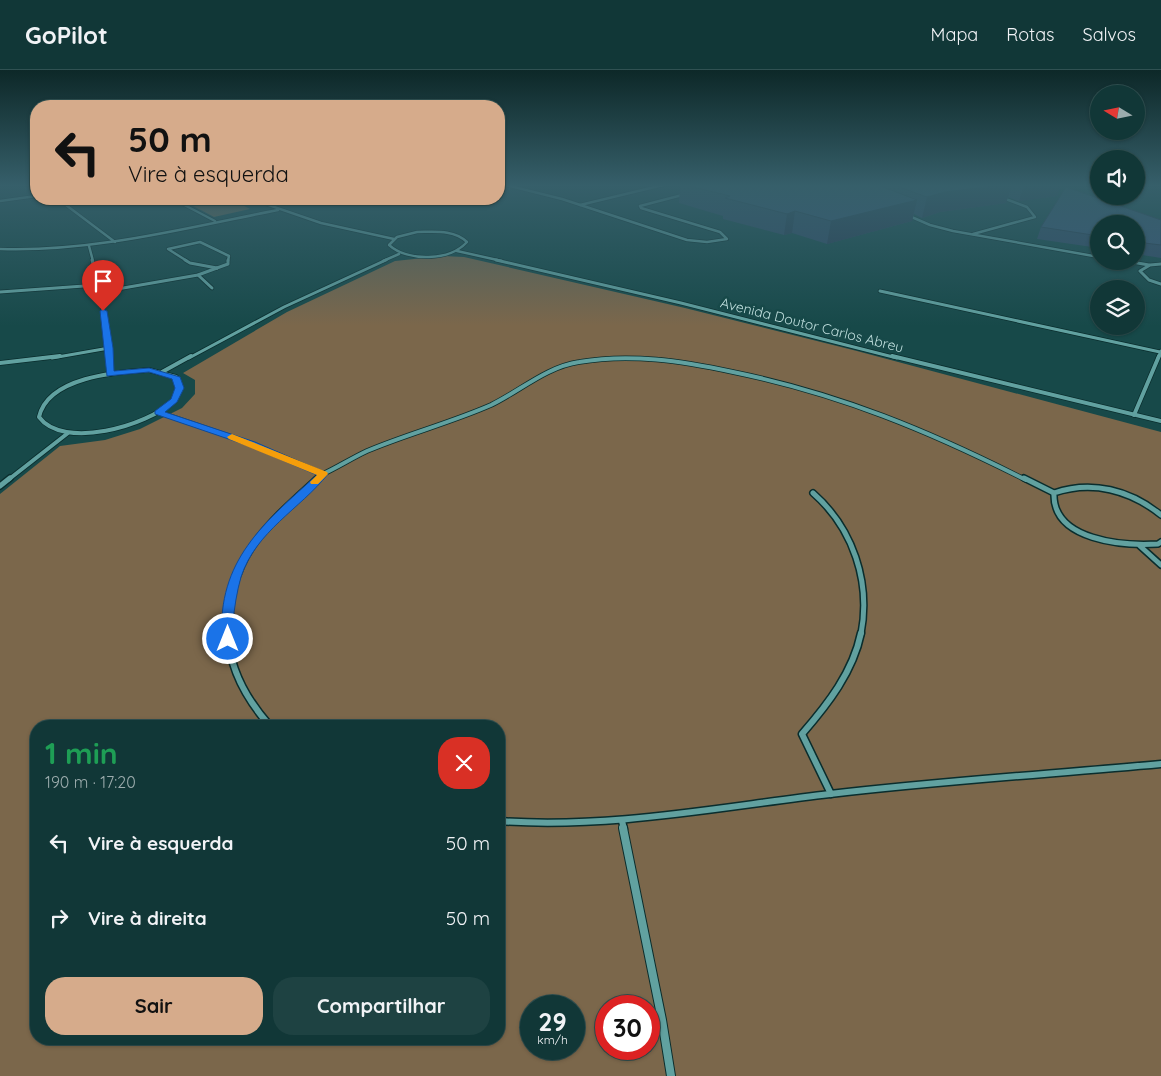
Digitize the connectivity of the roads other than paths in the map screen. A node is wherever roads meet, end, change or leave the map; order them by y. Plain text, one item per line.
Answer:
1 (102, 232) edge
2 (163, 232) edge
3 (358, 232) edge
4 (663, 232) edge
5 (720, 232) edge
6 (961, 232) edge
7 (980, 232) edge
8 (972, 234) junction
9 (394, 239) junction
10 (115, 242) junction
11 (89, 246) junction
12 (0, 249) edge
13 (457, 251) junction
14 (399, 254) junction
15 (1090, 254) edge
16 (1145, 264) edge
17 (1161, 264) edge
18 (1150, 265) junction
19 (218, 268) junction
20 (198, 275) junction
21 (1161, 284) edge
22 (98, 285) junction
23 (212, 288) dead end
24 (880, 291) dead end
25 (0, 292) edge
26 (100, 292) junction
27 (109, 348) junction
28 (1160, 351) edge
29 (0, 364) edge
30 (162, 372) junction
31 (110, 374) junction
32 (158, 412) junction
33 (1134, 415) junction
34 (1161, 421) edge
35 (68, 433) junction
36 (324, 474) junction
37 (0, 486) edge
38 (1054, 493) junction
39 (813, 494) dead end
40 (1161, 514) edge
41 (1161, 542) edge
42 (1140, 546) junction
43 (1161, 565) edge
44 (264, 720) edge
45 (1161, 764) edge
46 (831, 794) junction
47 (505, 821) edge
48 (622, 821) junction
49 (671, 1076) edge

1 - 10 street
2 - 10 street
3 - 9 street
4 - 5 street
6 - 8 street
7 - 8 street
8 - 15 street
9 - 13 street
9 - 14 street
10 - 11 street
11 - 12 street
11 - 22 street
13 - 14 street
13 - 33 street, Avenida Doutor Carlos Abreu
14 - 30 street
16 - 18 street
17 - 18 street
18 - 21 street
19 - 19 street
19 - 20 street
20 - 23 street
20 - 26 street
22 - 25 street
22 - 26 street
24 - 28 street
26 - 27 street
27 - 29 street
27 - 31 street
28 - 33 street
30 - 31 street
30 - 32 street
31 - 35 street
32 - 35 street
32 - 36 street
33 - 34 street, Avenida Doutor Carlos Abreu
35 - 37 street
36 - 38 street
36 - 44 street
38 - 40 street
38 - 42 street
39 - 46 street
41 - 42 street
42 - 43 street
45 - 46 street
46 - 48 street
47 - 48 street
48 - 49 street

